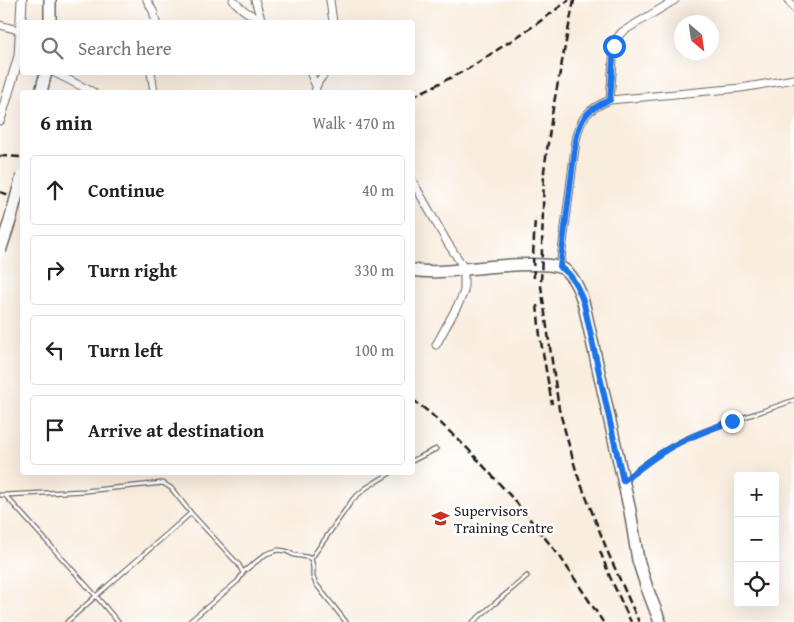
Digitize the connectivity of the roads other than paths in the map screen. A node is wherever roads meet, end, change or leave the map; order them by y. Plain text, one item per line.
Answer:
1 (22, 0) edge
2 (50, 0) edge
3 (147, 0) edge
4 (234, 0) edge
5 (255, 0) edge
6 (330, 0) edge
7 (675, 0) edge
8 (788, 0) edge
9 (794, 8) edge
10 (21, 20) edge
11 (50, 20) edge
12 (155, 20) edge
13 (261, 20) edge
14 (263, 20) edge
15 (333, 20) edge
16 (0, 24) edge
17 (20, 31) edge
18 (20, 59) edge
19 (45, 75) edge
20 (59, 75) edge
21 (152, 75) edge
22 (311, 75) edge
23 (323, 75) edge
24 (794, 79) edge
25 (42, 90) edge
26 (89, 90) edge
27 (154, 90) edge
28 (316, 90) edge
29 (4, 91) edge
30 (610, 100) junction
31 (0, 120) edge
32 (20, 184) edge
33 (415, 185) edge
34 (0, 251) edge
35 (560, 267) junction
36 (464, 268) junction
37 (415, 270) edge
38 (436, 345) dead end
39 (794, 400) edge
40 (436, 449) dead end
41 (415, 460) edge
42 (387, 475) edge
43 (623, 481) junction
44 (0, 495) edge
45 (5, 495) junction
46 (191, 513) junction
47 (311, 559) junction
48 (243, 573) junction
49 (527, 576) dead end
50 (96, 596) junction
51 (67, 622) edge
52 (118, 622) edge
53 (189, 622) edge
54 (346, 622) edge
55 (473, 622) edge
56 (660, 622) edge

1 - 10 street
2 - 11 main road
3 - 12 street
4 - 13 street
5 - 14 street
6 - 15 street
7 - 30 street
8 - 9 street
16 - 17 street
18 - 29 street
19 - 25 main road
20 - 26 street
21 - 27 street
22 - 28 street
23 - 28 street
24 - 30 street
29 - 31 street
30 - 35 street
32 - 34 main road, bridge
33 - 36 street
35 - 36 main road
35 - 43 main road
36 - 37 main road
36 - 38 street
39 - 43 lane
40 - 41 lane
42 - 47 lane
43 - 56 main road
44 - 45 lane
45 - 46 lane
45 - 50 lane
46 - 48 lane
46 - 50 lane
47 - 48 lane
47 - 54 lane
48 - 53 lane
49 - 55 lane
50 - 51 lane
50 - 52 lane

